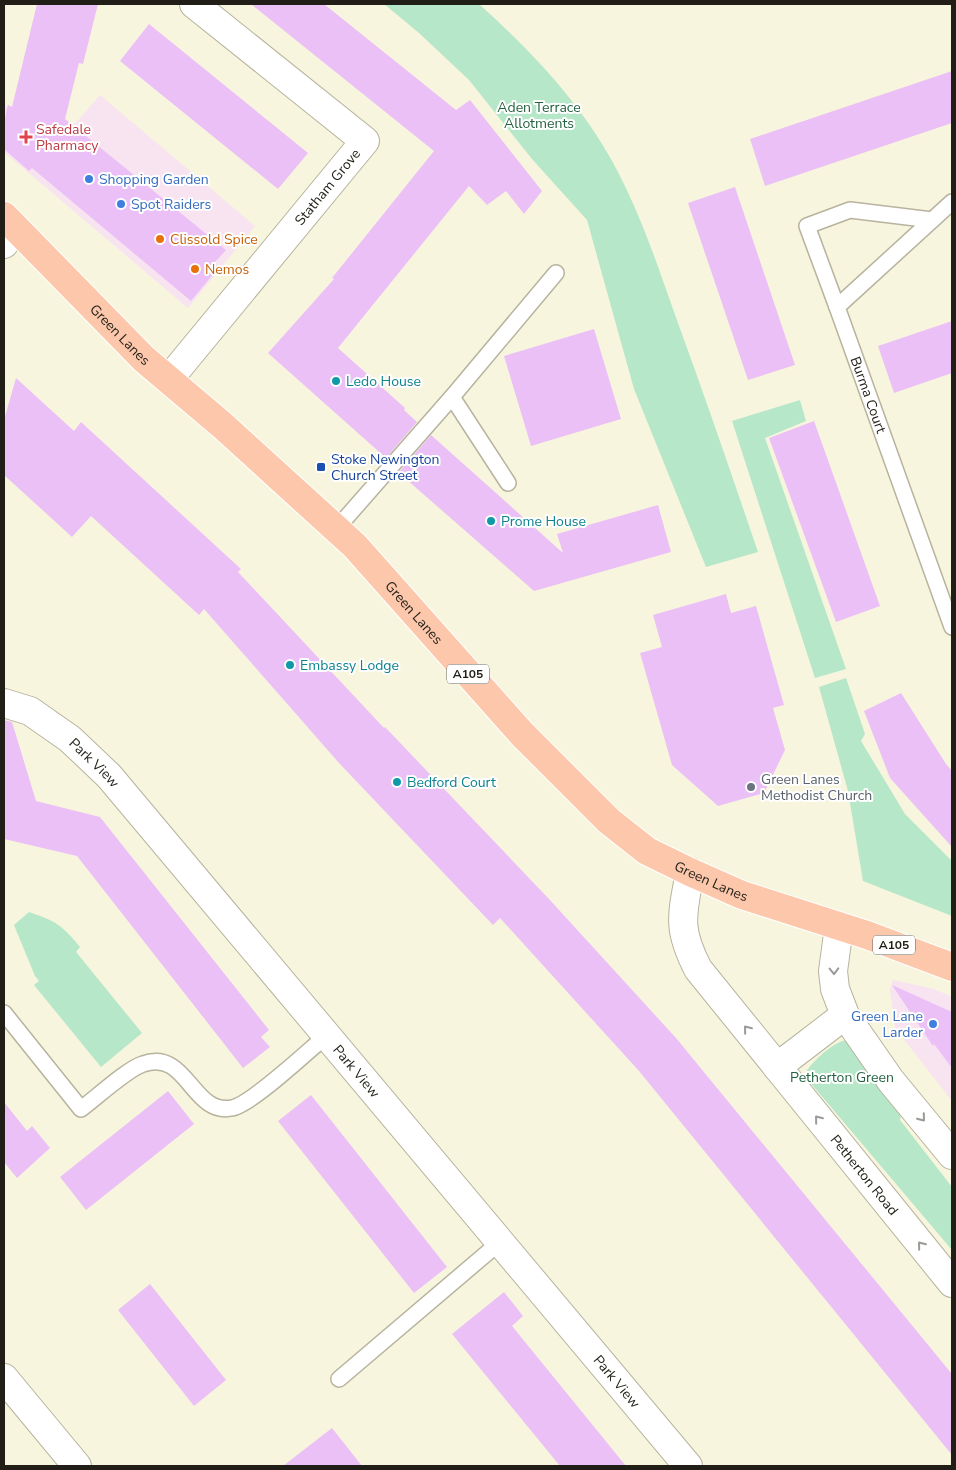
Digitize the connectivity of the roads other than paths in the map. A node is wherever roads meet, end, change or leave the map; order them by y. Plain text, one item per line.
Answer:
1 (194, 4) edge
2 (952, 202) edge
3 (932, 220) junction
4 (8, 230) edge
5 (556, 273) dead end
6 (838, 307) junction
7 (168, 378) junction
8 (452, 397) junction
9 (508, 483) dead end
10 (336, 528) junction
11 (952, 628) edge
12 (4, 704) edge
13 (690, 872) junction
14 (839, 926) junction
15 (952, 967) edge
16 (4, 1013) edge
17 (845, 1015) junction
18 (326, 1036) junction
19 (778, 1067) junction
20 (952, 1155) edge
21 (500, 1242) junction
22 (952, 1283) edge
23 (4, 1378) edge
24 (339, 1379) dead end
25 (77, 1466) edge
26 (688, 1466) edge

1 - 7 street, Statham Grove
2 - 3 lane
3 - 6 lane
3 - 6 lane, Burma Court
4 - 7 main road, Green Lanes / A105
5 - 8 lane
6 - 11 lane, Burma Court
7 - 10 main road, Green Lanes / A105
8 - 9 lane
8 - 10 lane
10 - 13 main road, Green Lanes / A105
12 - 18 street, Park View
13 - 14 main road, Green Lanes / A105
19 -> 13 street, Petherton Road
14 - 15 main road, Green Lanes / A105
14 -> 17 street
16 - 18 lane
17 - 19 street
17 -> 20 street
18 - 21 street, Park View
22 -> 19 street, Petherton Road
21 - 24 lane
21 - 26 street, Park View
23 - 25 street

